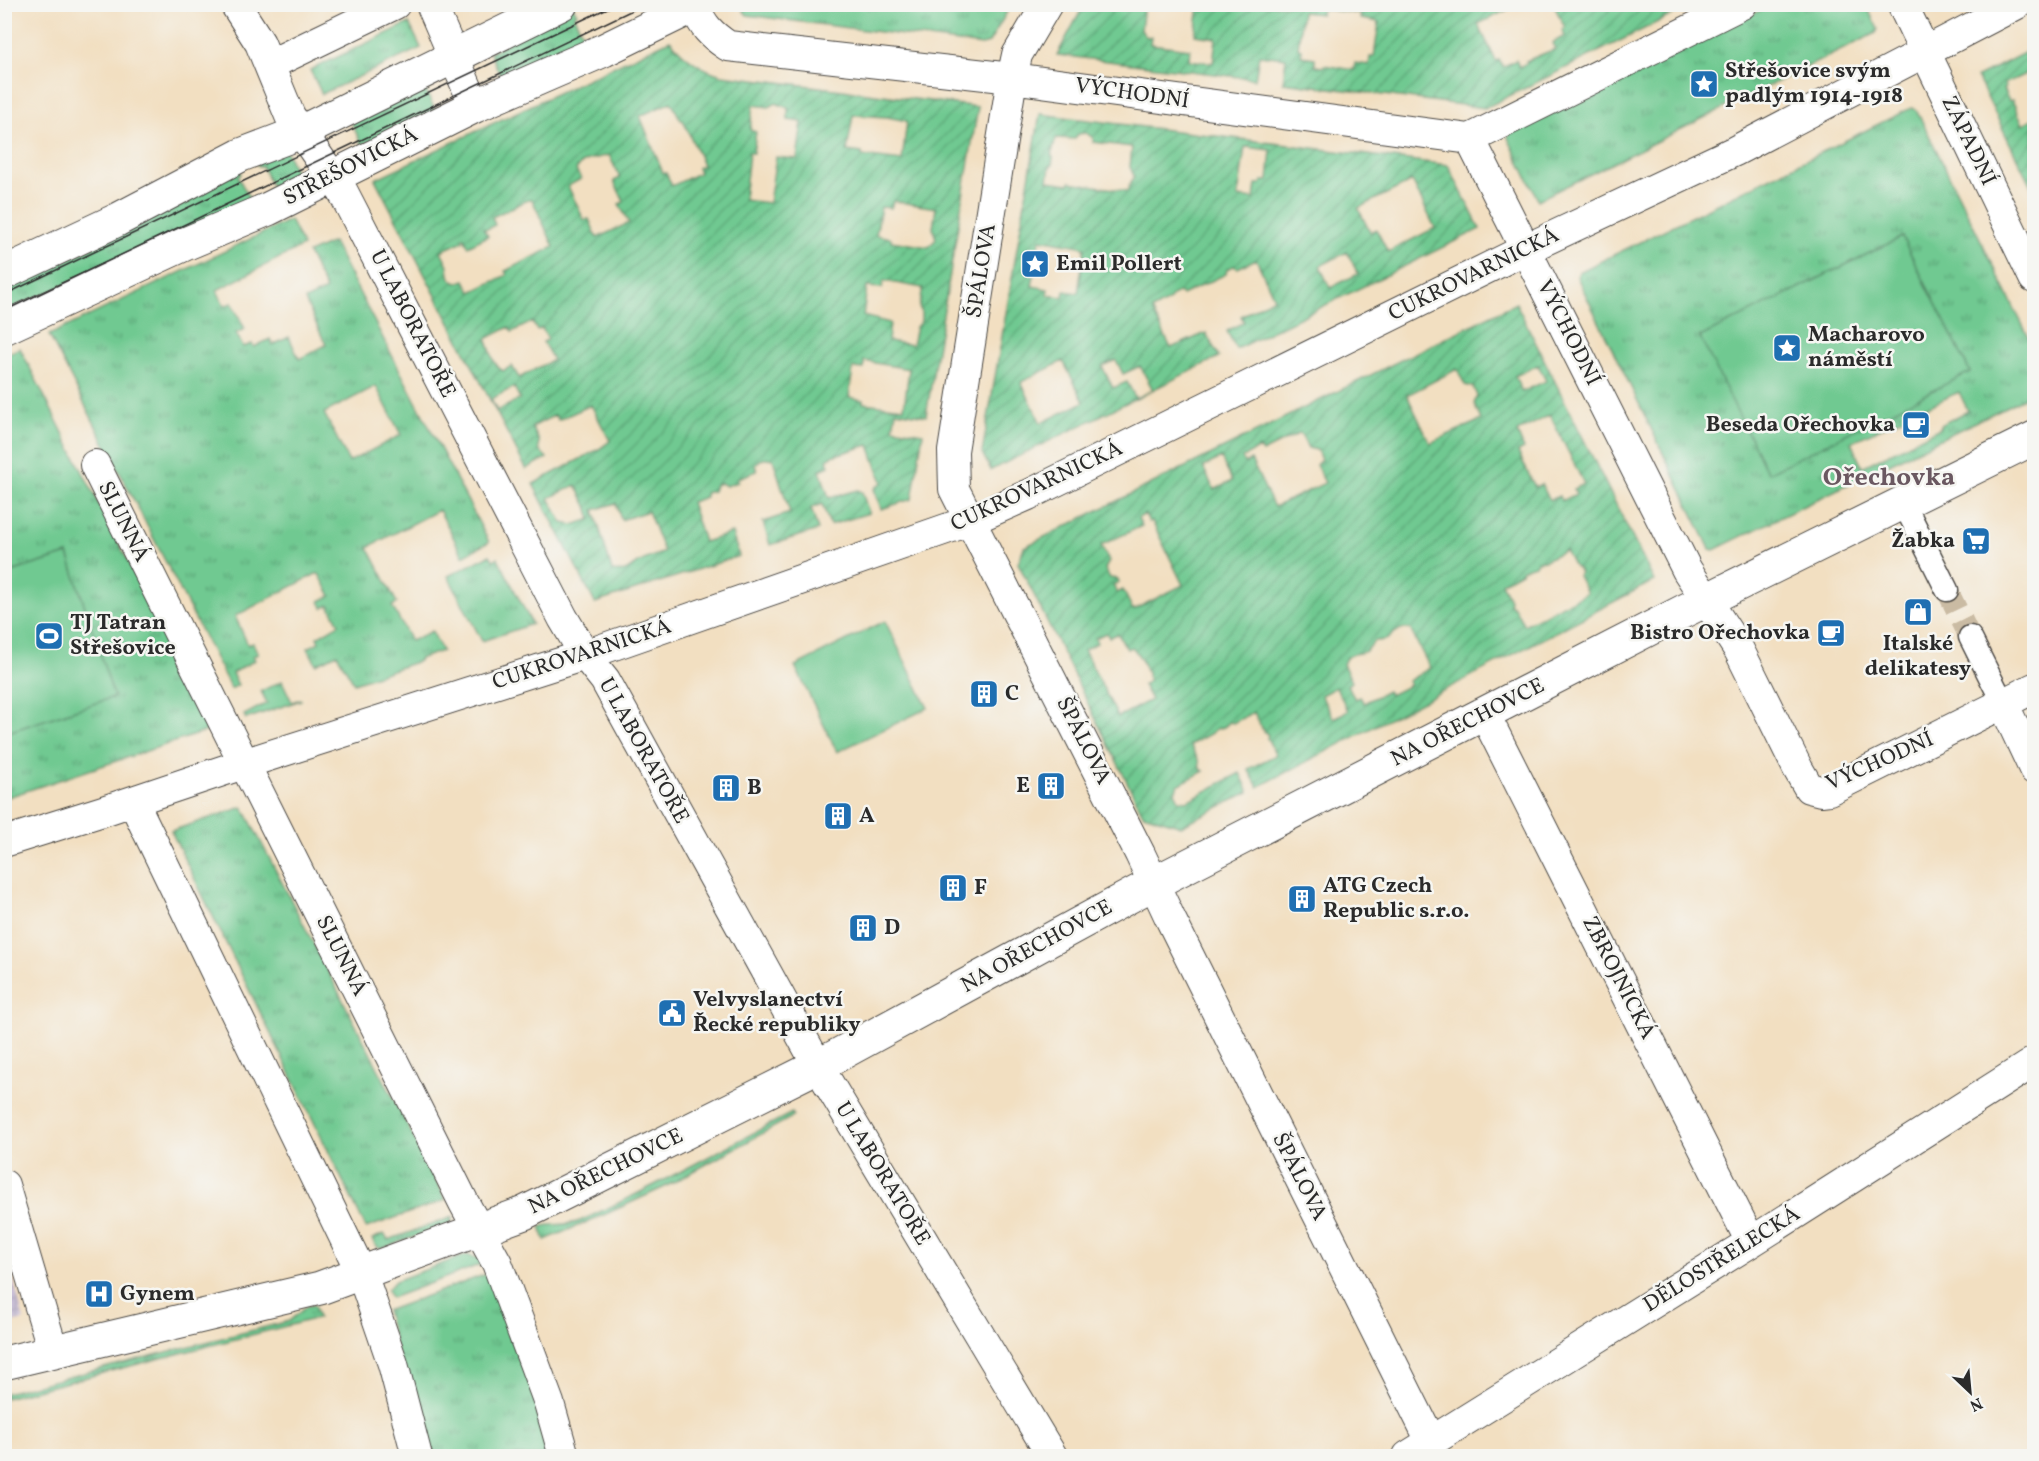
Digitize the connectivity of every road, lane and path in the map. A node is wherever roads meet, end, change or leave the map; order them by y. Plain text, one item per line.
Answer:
1 (235, 4) edge
2 (395, 4) edge
3 (431, 4) edge
4 (561, 4) edge
5 (1047, 4) edge
6 (1742, 4) edge
7 (1902, 4) edge
8 (2017, 4) edge
9 (696, 5) edge
10 (1926, 53) junction
11 (455, 57) junction
12 (269, 65) junction
13 (1012, 78) junction
14 (476, 106) junction
15 (301, 132) junction
16 (1470, 139) junction
17 (332, 176) junction
18 (1526, 249) junction
19 (4, 273) edge
20 (2034, 278) edge
21 (4, 328) edge
22 (2034, 438) edge
23 (95, 465) dead end
24 (1903, 502) junction
25 (969, 521) junction
26 (1947, 590) tunnel mouth
27 (1706, 599) junction
28 (1970, 637) tunnel mouth
29 (585, 655) junction
30 (2034, 688) edge
31 (2003, 703) junction
32 (1485, 715) junction
33 (243, 764) junction
34 (2034, 769) edge
35 (133, 801) junction
36 (4, 842) edge
37 (1154, 883) junction
38 (2034, 1062) edge
39 (818, 1066) junction
40 (4, 1185) edge
41 (480, 1230) junction
42 (1751, 1242) junction
43 (362, 1274) junction
44 (53, 1351) junction
45 (4, 1363) edge
46 (1420, 1449) edge
47 (417, 1456) edge
48 (564, 1456) edge
49 (1052, 1456) edge

1 - 12 street, U LABORATOŘE
2 - 12 street
3 - 11 street
4 - 11 street
5 - 13 street, ŠPÁLOVA
6 - 16 street
7 - 10 street, ZÁPADNÍ
8 - 10 street, CUKROVARNICKÁ
9 - 13 street, VÝCHODNÍ
9 - 14 street, STŘEŠOVICKÁ
10 - 18 street, CUKROVARNICKÁ
10 - 20 street, ZÁPADNÍ
11 - 14 street
11 - 15 street
12 - 15 street, U LABORATOŘE
13 - 16 street, VÝCHODNÍ
13 - 25 street, ŠPÁLOVA
14 - 17 street, STŘEŠOVICKÁ
15 - 17 street, U LABORATOŘE
15 - 19 street
16 - 18 street, VÝCHODNÍ
17 - 21 street, STŘEŠOVICKÁ
17 - 29 street, U LABORATOŘE
18 - 25 street, CUKROVARNICKÁ
18 - 27 street, VÝCHODNÍ
22 - 24 street, NA OŘECHOVCE
23 - 33 street, SLUNNÁ
24 - 26 street
24 - 27 street, NA OŘECHOVCE
25 - 29 street, CUKROVARNICKÁ
25 - 37 street, ŠPÁLOVA
27 - 31 street, VÝCHODNÍ
27 - 32 street, NA OŘECHOVCE
28 - 31 street
29 - 33 street, CUKROVARNICKÁ
29 - 39 street, U LABORATOŘE
30 - 31 street
31 - 34 street
32 - 37 street, NA OŘECHOVCE
32 - 42 street, ZBROJNICKÁ
33 - 35 street, CUKROVARNICKÁ
33 - 41 street, SLUNNÁ
35 - 36 street, CUKROVARNICKÁ
35 - 43 street
37 - 39 street, NA OŘECHOVCE
37 - 46 street, ŠPÁLOVA
38 - 42 street, DĚLOSTŘELECKÁ
39 - 41 street, NA OŘECHOVCE
39 - 49 street, U LABORATOŘE
40 - 44 street
41 - 43 street, NA OŘECHOVCE
41 - 48 street, SLUNNÁ
42 - 46 street, DĚLOSTŘELECKÁ
43 - 44 street, NA OŘECHOVCE
43 - 47 street
44 - 45 street, NA OŘECHOVCE

